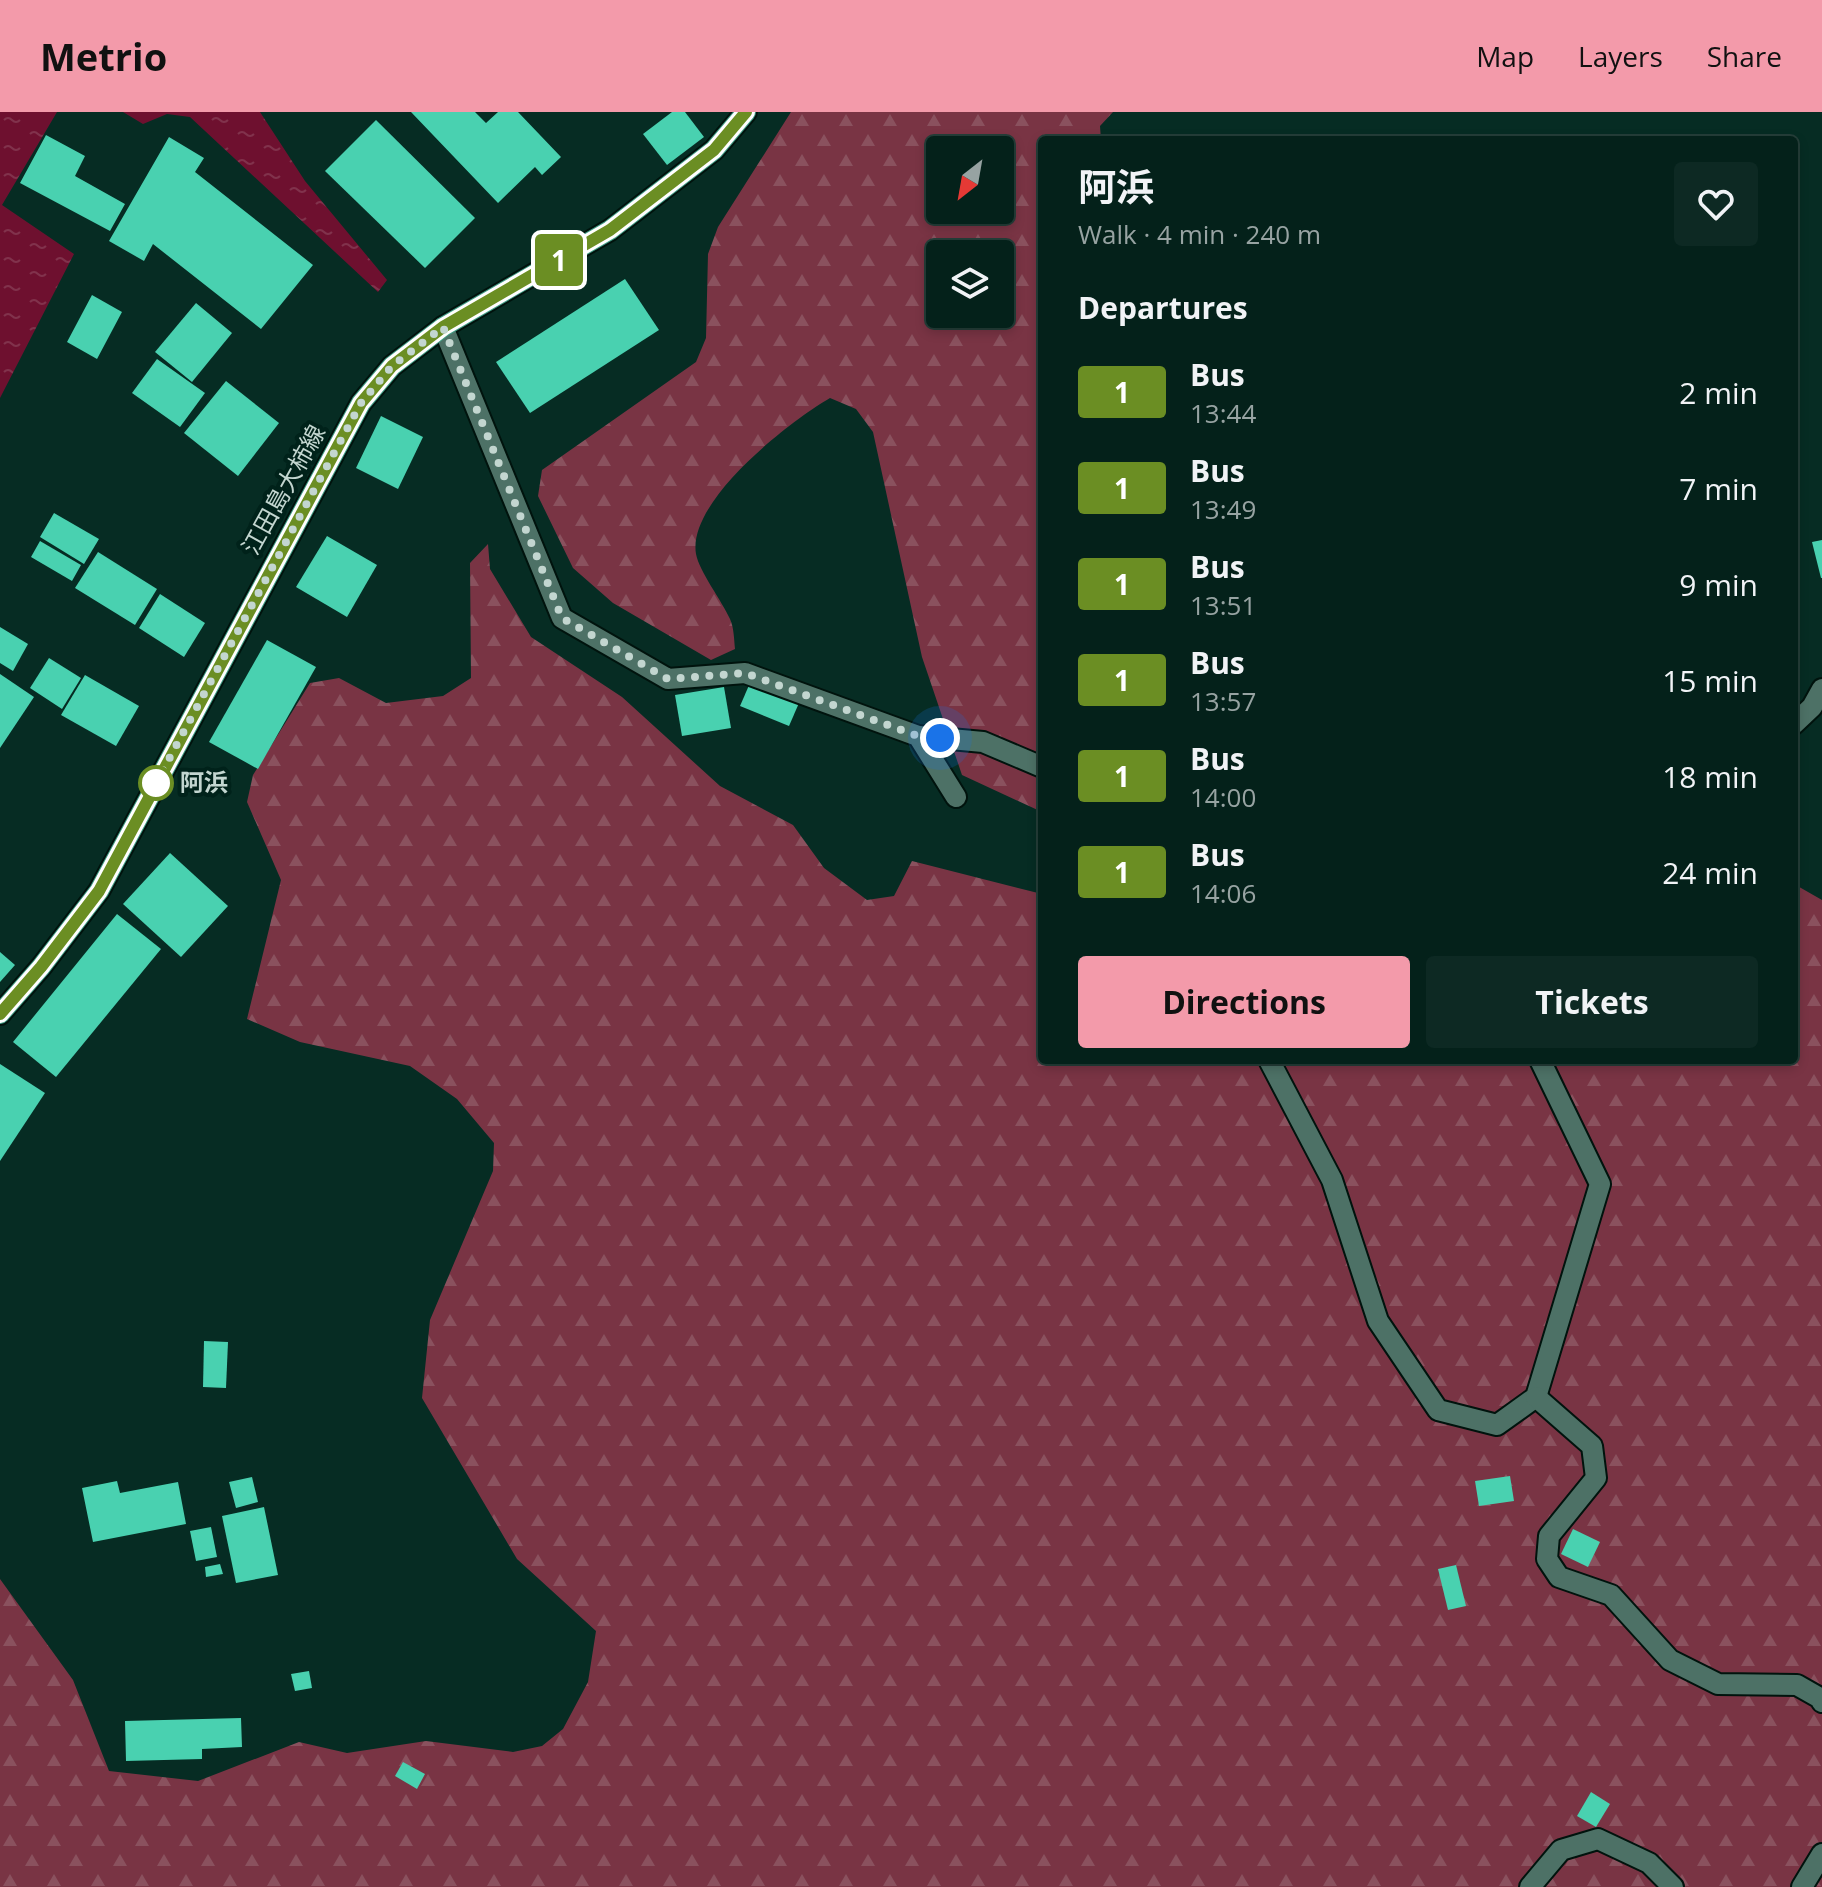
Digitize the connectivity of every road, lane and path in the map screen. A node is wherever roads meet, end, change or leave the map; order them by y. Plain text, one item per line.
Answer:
1 (746, 112) edge
2 (443, 327) junction
3 (1822, 689) edge
4 (1798, 720) edge
5 (918, 736) junction
6 (1038, 765) edge
7 (956, 797) dead end
8 (0, 1014) edge
9 (1271, 1064) edge
10 (1542, 1064) edge
11 (1536, 1397) junction
12 (1822, 1702) edge
13 (1822, 1854) edge
14 (1530, 1887) edge
15 (1673, 1887) edge
16 (1802, 1887) edge

1 - 2 main road, 江田島大柿線
2 - 5 street
2 - 8 main road, 江田島大柿線
3 - 4 street
5 - 6 street
5 - 7 street
9 - 11 street
10 - 11 street
11 - 12 street
13 - 16 street
14 - 15 street

